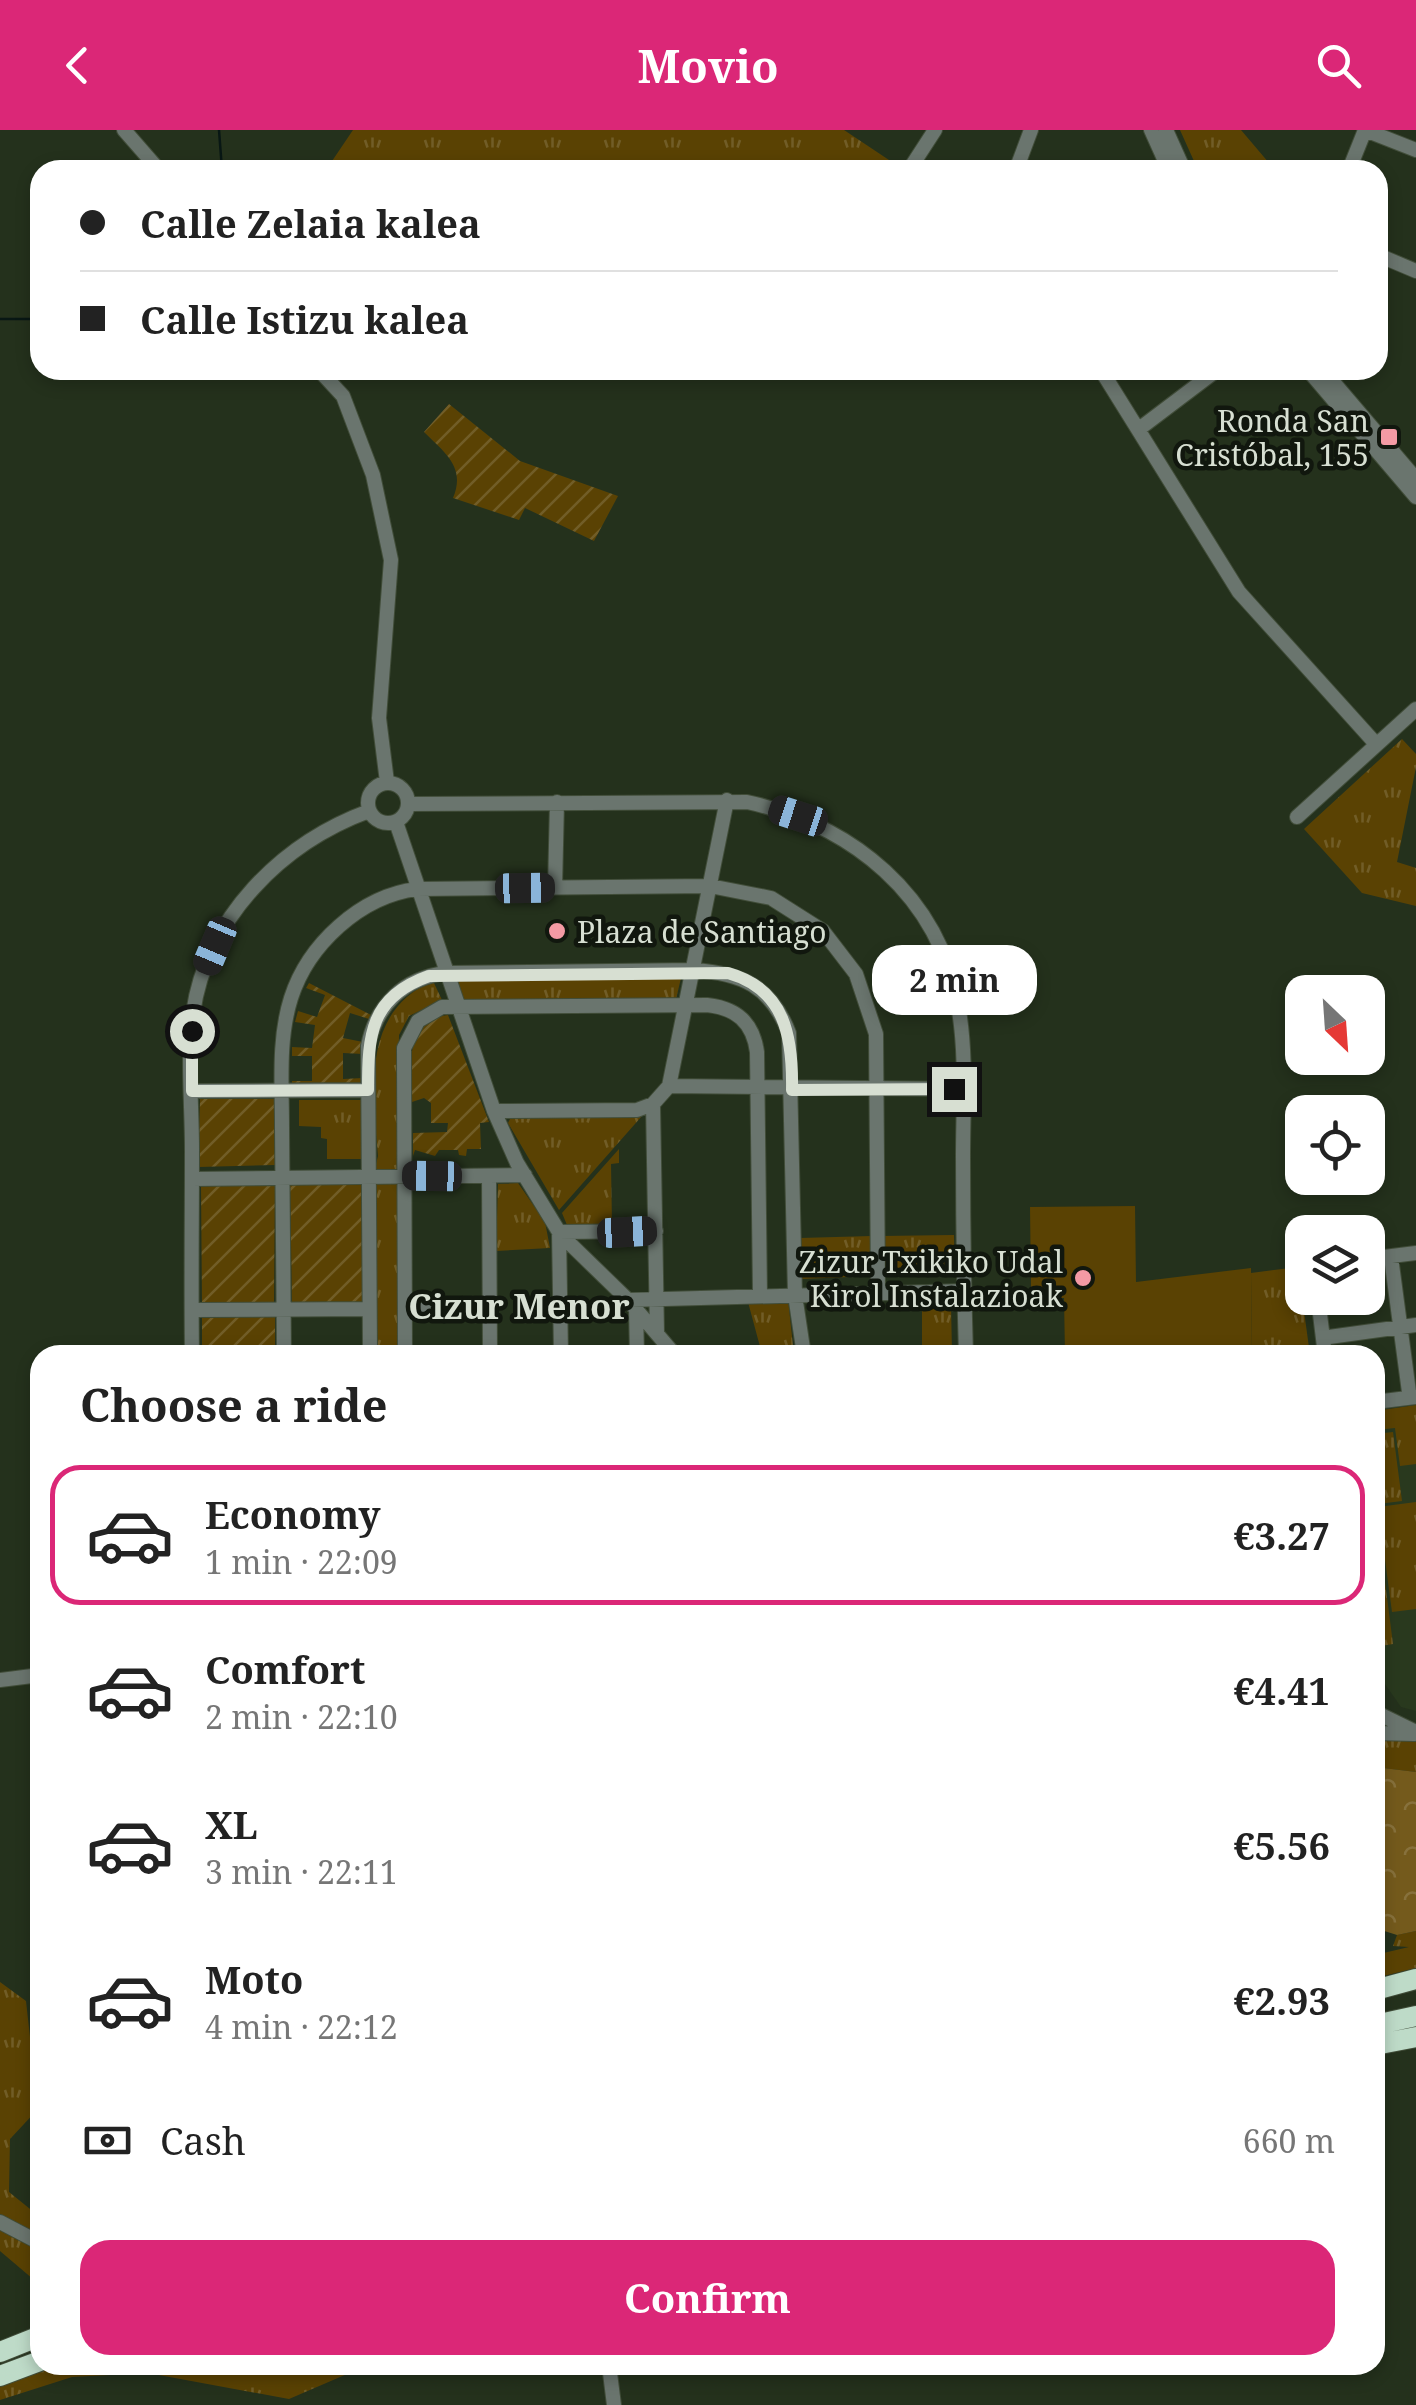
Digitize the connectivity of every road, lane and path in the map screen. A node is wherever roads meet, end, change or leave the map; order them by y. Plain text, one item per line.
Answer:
1 (124, 130) edge
2 (935, 130) edge
3 (1031, 130) edge
4 (1152, 130) edge
5 (1166, 130) edge
6 (1365, 130) edge
7 (1416, 150) edge
8 (150, 160) edge
9 (916, 160) edge
10 (1020, 160) edge
11 (1165, 160) edge
12 (1180, 160) edge
13 (1353, 160) edge
14 (1388, 259) edge
15 (1416, 271) edge
16 (328, 380) edge
17 (338, 380) edge
18 (1107, 380) edge
19 (1205, 380) edge
20 (1317, 380) edge
21 (1332, 380) edge
22 (342, 396) junction
23 (1139, 429) junction
24 (1413, 469) edge
25 (1416, 497) edge
26 (1416, 710) edge
27 (1376, 744) junction
28 (387, 782) junction
29 (727, 800) junction
30 (557, 802) junction
31 (409, 804) junction
32 (369, 810) junction
33 (1297, 817) dead end
34 (396, 822) junction
35 (710, 886) junction
36 (555, 888) junction
37 (417, 889) junction
38 (693, 970) junction
39 (446, 973) junction
40 (686, 1005) junction
41 (457, 1007) junction
42 (669, 1086) junction
43 (758, 1089) junction
44 (876, 1089) junction
45 (963, 1089) junction
46 (368, 1090) junction
47 (792, 1090) junction
48 (192, 1091) junction
49 (282, 1091) junction
50 (654, 1104) junction
51 (494, 1111) junction
52 (524, 1175) junction
53 (282, 1176) junction
54 (370, 1176) junction
55 (404, 1176) junction
56 (489, 1176) junction
57 (192, 1179) junction
58 (656, 1231) junction
59 (559, 1232) junction
60 (1416, 1254) edge
61 (1390, 1256) junction
62 (1385, 1257) edge
63 (964, 1290) junction
64 (878, 1292) junction
65 (795, 1294) junction
66 (760, 1296) junction
67 (657, 1298) junction
68 (632, 1305) junction
69 (284, 1309) junction
70 (369, 1309) junction
71 (192, 1310) junction
72 (405, 1310) junction
73 (490, 1310) junction
74 (1320, 1315) edge
75 (1416, 1325) edge
76 (1400, 1327) junction
77 (657, 1333) junction
78 (1329, 1336) dead end
79 (192, 1345) edge
80 (284, 1345) edge
81 (370, 1345) edge
82 (405, 1345) edge
83 (490, 1345) edge
84 (561, 1345) edge
85 (636, 1345) edge
86 (667, 1345) edge
87 (803, 1345) edge
88 (966, 1345) edge
89 (1324, 1345) edge
90 (1412, 1394) edge
91 (1385, 1400) edge
92 (30, 1676) edge
93 (0, 1680) edge
94 (1385, 1714) edge
95 (1416, 1733) edge
96 (1385, 1734) edge
97 (1416, 1979) edge
98 (1385, 1987) edge
99 (1416, 1993) edge
100 (1385, 2000) edge
101 (1416, 2016) edge
102 (1385, 2023) edge
103 (1416, 2037) edge
104 (1385, 2042) edge
105 (0, 2222) edge
106 (30, 2238) edge
107 (30, 2340) edge
108 (0, 2352) edge
109 (30, 2364) edge
110 (610, 2375) edge
111 (0, 2376) edge
112 (614, 2405) edge

1 - 8 street
2 - 9 street
3 - 10 street
4 - 11 street
5 - 12 street
6 - 7 street
6 - 13 street
14 - 15 street
16 - 22 street
17 - 22 street
18 - 23 street
19 - 23 street
20 - 25 street
21 - 24 street
22 - 28 street
23 - 27 street
26 - 27 street
27 - 33 street
28 - 31 street
28 - 32 street
29 - 30 street
29 - 35 street
29 - 45 street
30 - 31 street
30 - 36 street
31 - 34 street
32 - 34 street
32 - 48 street
34 - 37 street
35 - 36 street
35 - 38 street
35 - 44 street
36 - 37 street
37 - 39 street
37 - 49 street
38 - 39 street
38 - 40 street
38 - 47 street
39 - 41 street
39 - 46 street
40 - 41 street
40 - 42 street
40 - 43 street
41 - 51 street
41 - 55 street
42 - 43 street
42 - 50 street
43 - 47 street
43 - 66 street
44 - 45 street
44 - 47 street
44 - 64 street
45 - 63 street
46 - 49 street
46 - 54 street
47 - 65 street
48 - 49 street
48 - 57 street
49 - 53 street
50 - 51 street
50 - 58 street
51 - 52 street
52 - 56 street
52 - 59 street
53 - 54 street
53 - 57 street
53 - 69 street
54 - 55 street
54 - 70 street
55 - 56 street
55 - 72 street
56 - 73 street
57 - 71 street
58 - 59 street
58 - 67 street
59 - 68 street
59 - 84 street
60 - 61 street
61 - 62 street
61 - 76 street
63 - 64 street
63 - 88 street
64 - 65 street
65 - 66 street
65 - 87 street
66 - 67 street
67 - 68 street
67 - 77 street
68 - 77 street
68 - 85 street
69 - 70 street
69 - 71 street
69 - 80 street
70 - 81 street
71 - 79 street
72 - 73 street
72 - 82 street
73 - 83 street
74 - 89 street
75 - 76 street
76 - 78 street
76 - 90 street
77 - 86 street
90 - 91 street
92 - 93 street
94 - 95 street
95 - 96 street
97 - 98 highway
99 - 100 highway
101 - 102 highway
103 - 104 highway
105 - 106 street
107 - 108 highway
109 - 111 highway
110 - 112 street

